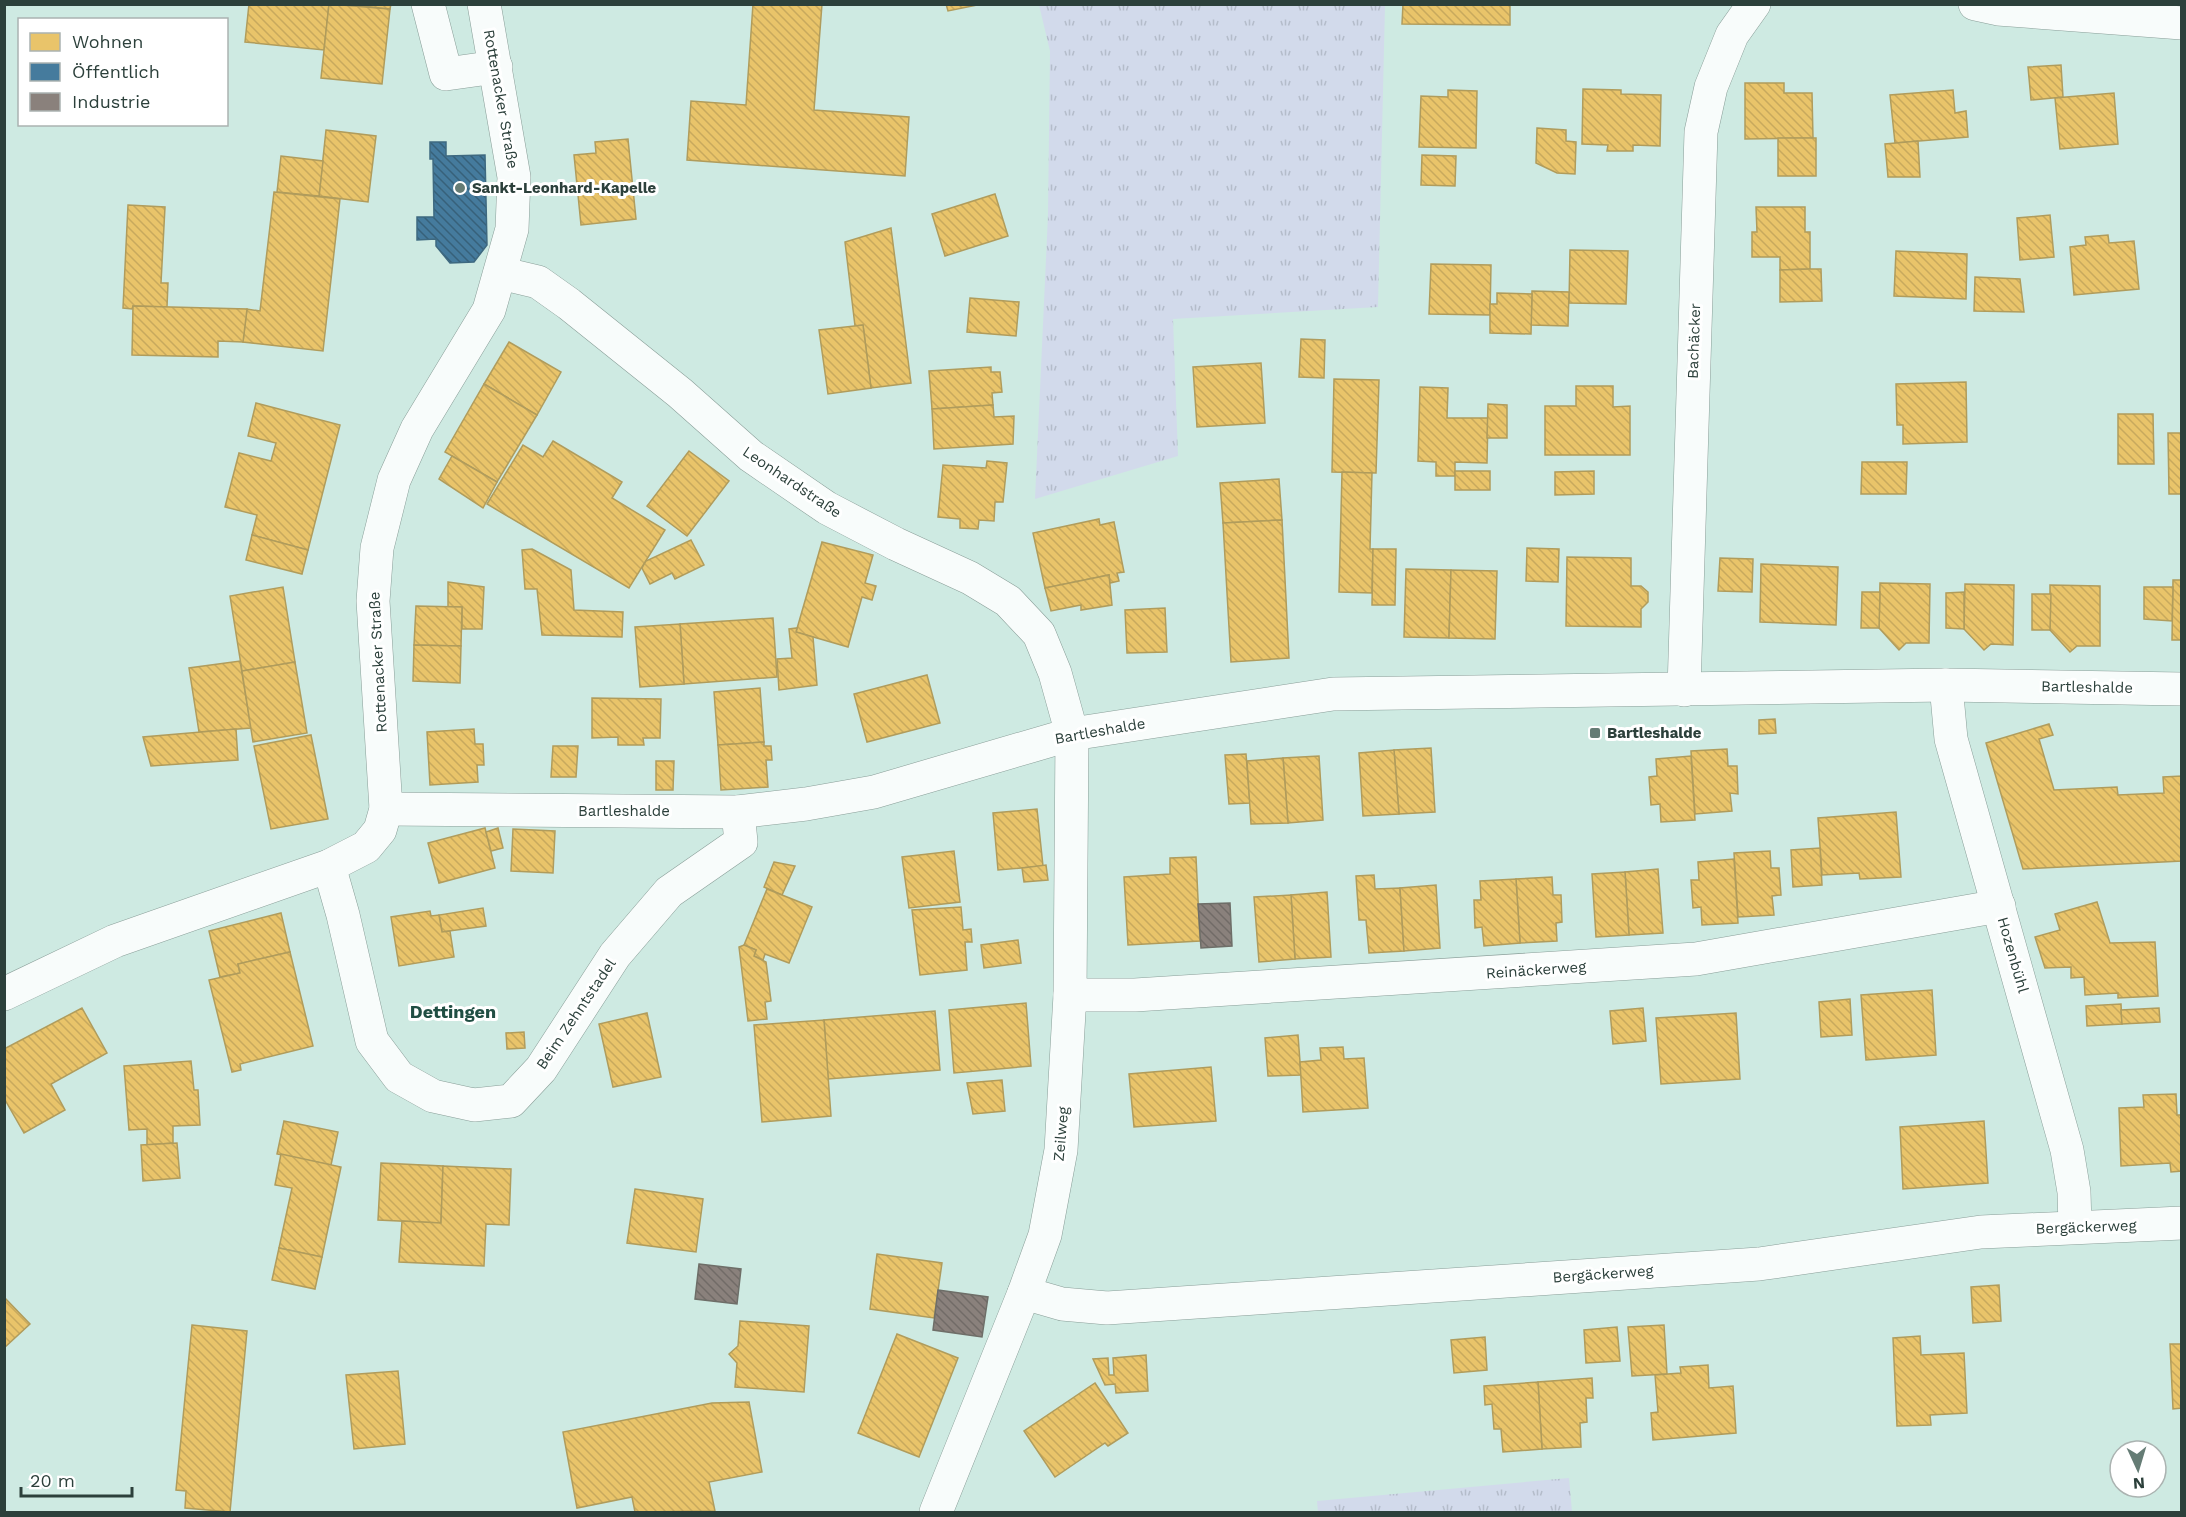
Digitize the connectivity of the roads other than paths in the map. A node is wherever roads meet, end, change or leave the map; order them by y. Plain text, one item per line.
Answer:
1 (428, 4) edge
2 (484, 4) edge
3 (1754, 4) edge
4 (1975, 4) edge
5 (2181, 24) edge
6 (496, 67) junction
7 (500, 273) junction
8 (1946, 685) junction
9 (2181, 689) edge
10 (1684, 690) junction
11 (1071, 734) junction
12 (386, 809) junction
13 (738, 812) junction
14 (329, 866) junction
15 (1999, 906) junction
16 (4, 994) edge
17 (1070, 995) junction
18 (2181, 1223) edge
19 (2075, 1226) junction
20 (1024, 1293) junction
21 (936, 1512) edge

1 - 6 street
2 - 6 street, Rottenacker Straße
3 - 10 street, Bachäcker
4 - 5 street
6 - 7 street, Rottenacker Straße
7 - 11 street, Leonhardstraße
7 - 12 street, Rottenacker Straße
8 - 9 street, Bartleshalde
8 - 10 street, Bartleshalde
8 - 15 street, Hozenbühl
10 - 11 street, Bartleshalde
11 - 13 street, Bartleshalde
11 - 17 street, Zeilweg
12 - 13 street, Bartleshalde
12 - 14 street, Rottenacker Straße
13 - 14 street, Beim Zehntstadel
14 - 16 street, Rottenacker Straße
15 - 17 street, Reinäckerweg
15 - 19 street, Hozenbühl
17 - 20 street, Zeilweg
18 - 19 street, Bergäckerweg
19 - 20 street, Bergäckerweg
20 - 21 street, Zeilweg

